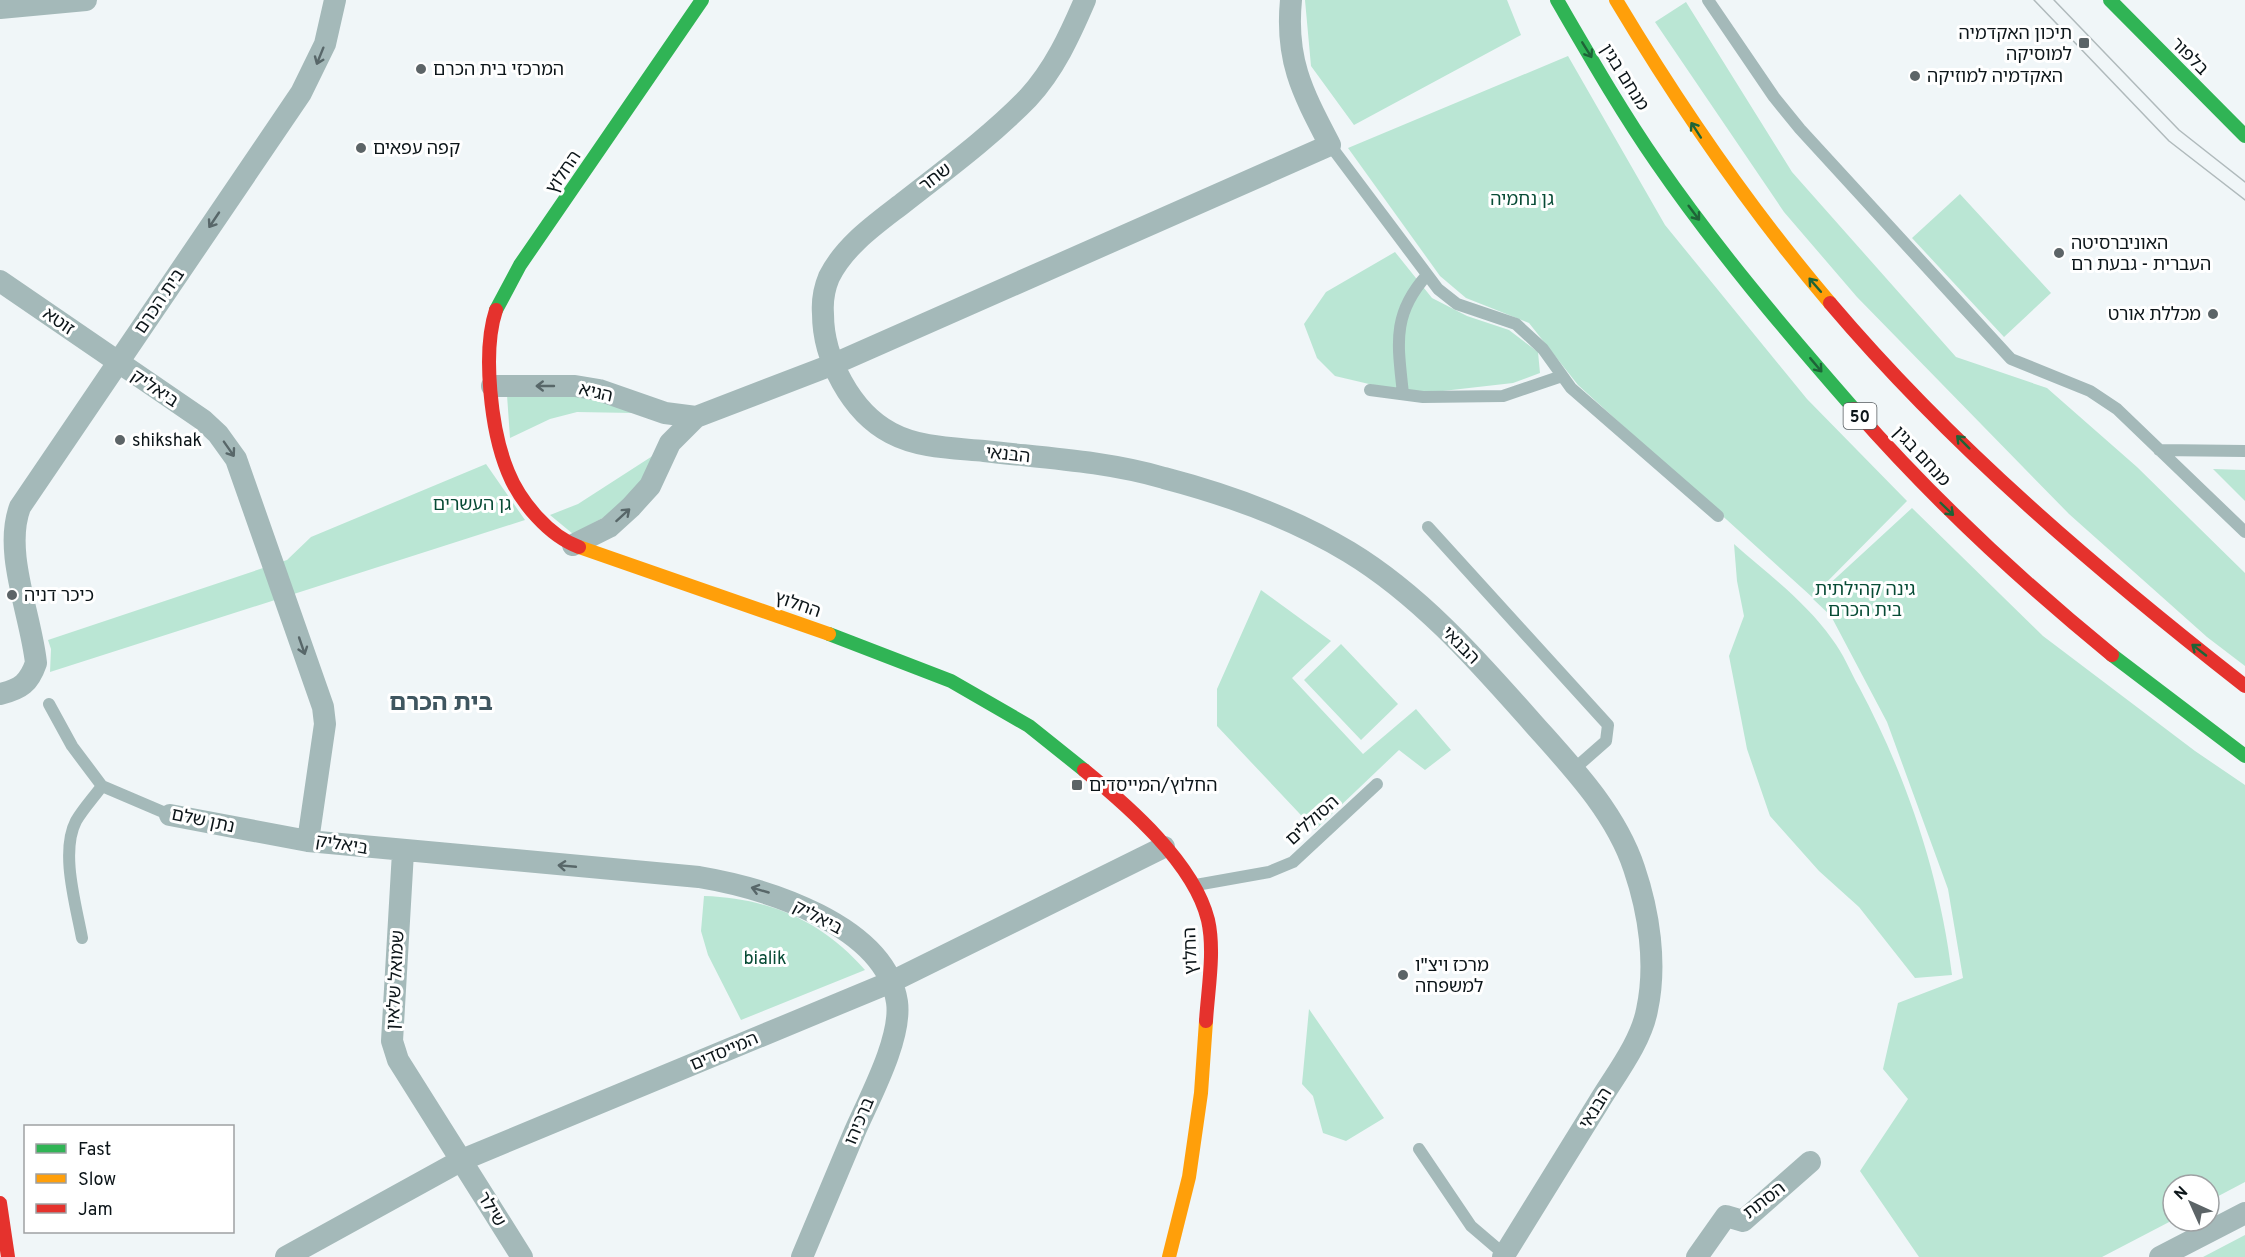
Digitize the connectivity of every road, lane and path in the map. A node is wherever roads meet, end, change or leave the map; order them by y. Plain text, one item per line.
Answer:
1 (86, 0) edge
2 (335, 0) edge
3 (702, 0) edge
4 (1085, 0) edge
5 (1291, 0) edge
6 (1557, 0) edge
7 (1616, 0) edge
8 (1708, 0) edge
9 (2110, 0) edge
10 (0, 8) edge
11 (2245, 136) edge
12 (1330, 145) junction
13 (1427, 275) junction
14 (0, 281) edge
15 (117, 362) junction
16 (834, 364) junction
17 (1562, 376) junction
18 (492, 386) junction
19 (1370, 390) dead end
20 (1403, 394) junction
21 (696, 417) junction
22 (2159, 450) junction
23 (2245, 451) edge
24 (1719, 516) dead end
25 (1428, 527) dead end
26 (2245, 532) edge
27 (573, 545) junction
28 (2245, 686) edge
29 (0, 694) edge
30 (49, 704) dead end
31 (2245, 756) edge
32 (1573, 770) junction
33 (1377, 784) dead end
34 (102, 786) junction
35 (170, 815) joint
36 (308, 841) junction
37 (1164, 847) junction
38 (403, 852) junction
39 (1194, 885) junction
40 (82, 938) dead end
41 (891, 982) junction
42 (1419, 1149) dead end
43 (462, 1160) junction
44 (1810, 1162) dead end
45 (0, 1203) edge
46 (2245, 1213) edge
47 (1504, 1256) edge
48 (8, 1257) edge
49 (286, 1257) edge
50 (522, 1257) edge
51 (802, 1257) edge
52 (1169, 1257) edge
53 (1697, 1257) edge
54 (2160, 1257) edge

1 - 10 street
2 -> 15 street, בית הכרם
3 - 18 main road, החלוץ
4 - 16 street, שחר
5 - 12 street
6 -> 31 main road, מנחם בגין / 50
28 -> 7 main road, מנחם בגין
8 - 22 lane
9 - 11 main road, בלפור
12 - 13 lane
12 - 16 street
13 - 17 lane
13 - 20 lane
14 - 15 street, זוטא
15 - 29 street, בית הכרם
15 -> 36 street, ביאליק
16 - 21 street
16 - 32 street, הבנאי
17 - 20 lane
17 - 24 lane
21 -> 18 street, הגיא
18 - 27 main road, החלוץ
19 - 20 lane
27 -> 21 street
22 - 23 lane
22 - 26 lane
25 - 32 lane
27 - 37 main road, החלוץ
30 - 34 lane
32 - 47 street, הבנאי
33 - 39 lane, הסוללים
34 - 35 lane, נתן שלם
34 - 40 lane
35 - 36 street, נתן שלם
36 - 38 street, ביאליק
37 - 39 main road, החלוץ
37 - 41 street, המייסדים
41 -> 38 street, ביאליק
38 - 43 street, שמואל שלאין
39 - 52 main road, החלוץ
41 - 43 street, המייסדים
41 - 51 street, ברכיהו
42 - 47 lane
43 - 49 street, המייסדים
43 - 50 street, שילר
44 - 53 street, הסתת
45 - 48 main road
46 - 54 street

